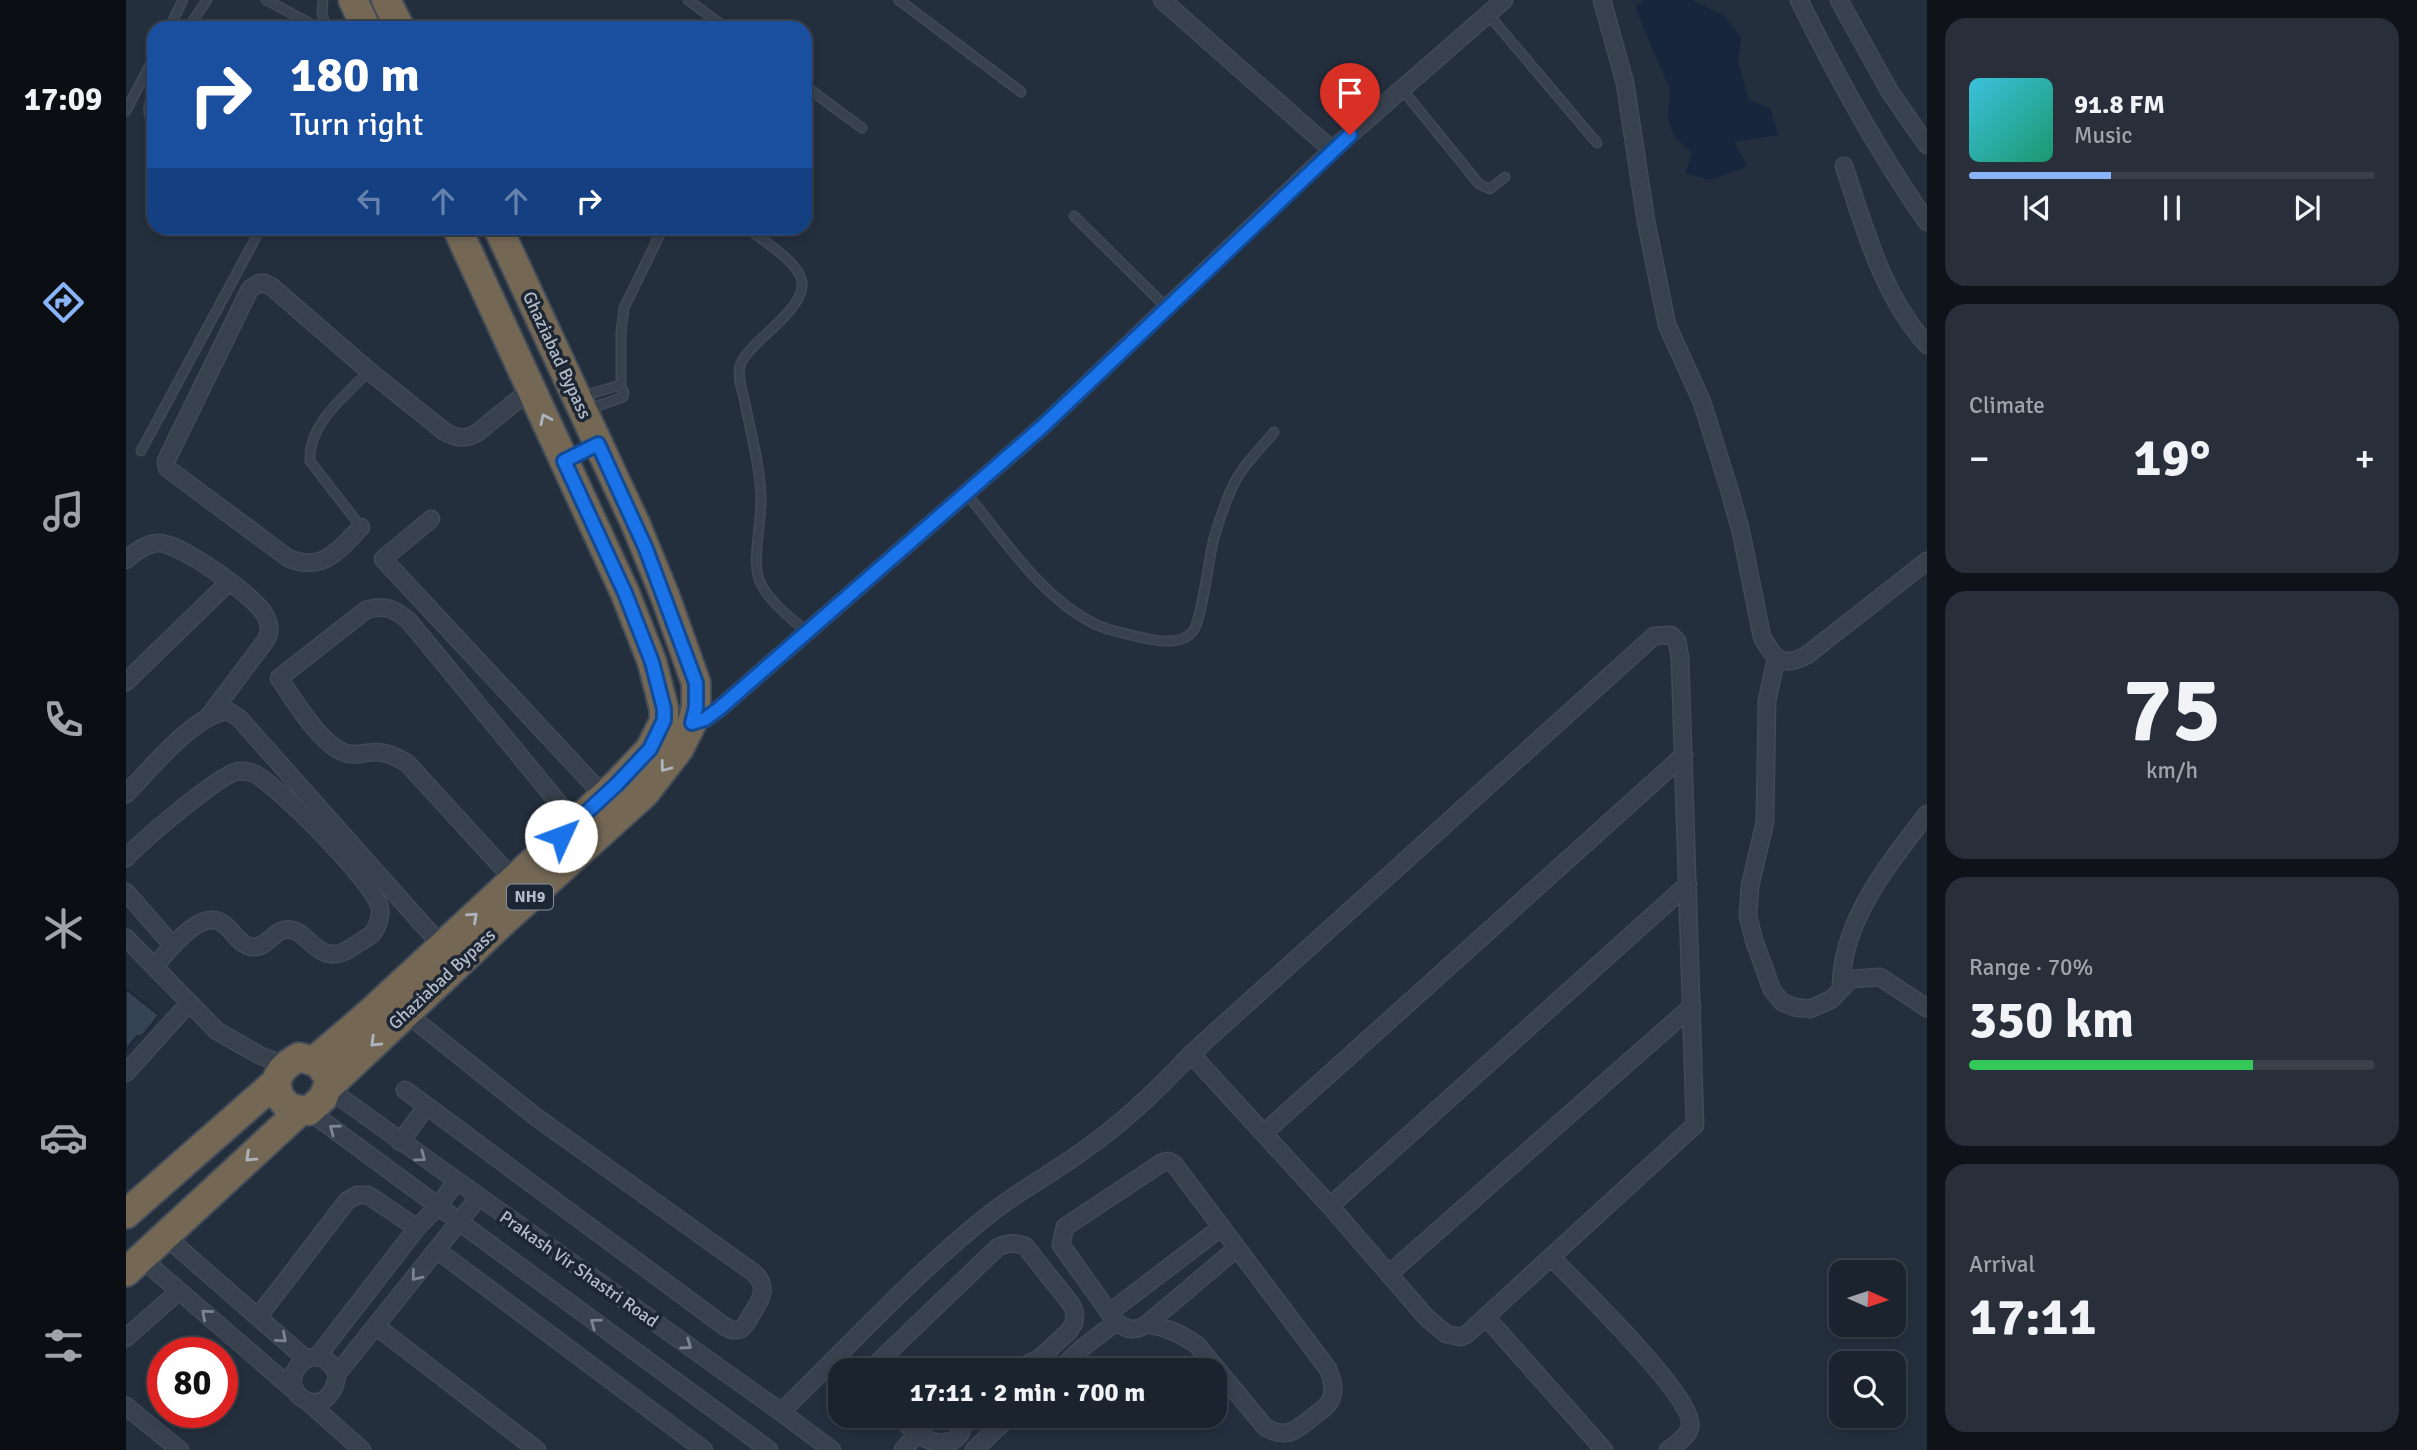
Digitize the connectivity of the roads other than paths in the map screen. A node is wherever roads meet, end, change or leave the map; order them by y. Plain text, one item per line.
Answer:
1 (183, 0) edge
2 (207, 0) edge
3 (266, 0) edge
4 (323, 0) edge
5 (353, 0) edge
6 (387, 0) edge
7 (688, 0) edge
8 (899, 0) edge
9 (1162, 0) edge
10 (1504, 0) edge
11 (1602, 0) edge
12 (1799, 0) edge
13 (1839, 0) edge
14 (1488, 14) junction
15 (172, 21) edge
16 (193, 21) edge
17 (306, 21) edge
18 (325, 21) edge
19 (363, 21) edge
20 (397, 21) edge
21 (716, 21) edge
22 (147, 70) edge
23 (1402, 89) junction
24 (812, 91) edge
25 (1020, 92) dead end
26 (126, 111) edge
27 (862, 128) dead end
28 (1597, 143) dead end
29 (1927, 145) edge
30 (1332, 150) junction
31 (1844, 166) dead end
32 (1505, 177) dead end
33 (1074, 216) dead end
34 (1927, 222) edge
35 (257, 235) edge
36 (460, 235) edge
37 (501, 235) edge
38 (660, 235) edge
39 (756, 235) edge
40 (1167, 308) junction
41 (1927, 345) edge
42 (369, 371) junction
43 (621, 385) junction
44 (531, 388) junction
45 (580, 405) junction
46 (1275, 432) dead end
47 (598, 444) junction
48 (141, 451) dead end
49 (564, 461) junction
50 (618, 486) junction
51 (966, 493) junction
52 (583, 502) junction
53 (431, 520) dead end
54 (361, 527) joint
55 (126, 560) edge
56 (1924, 568) edge
57 (229, 582) junction
58 (807, 632) junction
59 (1776, 659) junction
60 (126, 682) edge
61 (209, 716) junction
62 (692, 723) junction
63 (1684, 755) junction
64 (126, 794) edge
65 (604, 796) junction
66 (1927, 814) edge
67 (575, 823) junction
68 (126, 858) edge
69 (514, 880) junction
70 (1688, 884) junction
71 (126, 892) edge
72 (126, 939) edge
73 (173, 946) junction
74 (441, 946) junction
75 (154, 967) junction
76 (1841, 988) junction
77 (188, 1003) junction
78 (1692, 1006) junction
79 (1927, 1008) edge
80 (406, 1013) junction
81 (1191, 1054) junction
82 (314, 1061) junction
83 (126, 1073) edge
84 (281, 1074) junction
85 (327, 1088) junction
86 (405, 1090) dead end
87 (427, 1106) junction
88 (304, 1111) junction
89 (1265, 1133) junction
90 (400, 1142) junction
91 (456, 1182) junction
92 (478, 1198) junction
93 (438, 1206) junction
94 (1330, 1206) junction
95 (126, 1214) edge
96 (459, 1223) junction
97 (1222, 1227) junction
98 (416, 1228) junction
99 (165, 1236) junction
100 (1237, 1248) junction
101 (437, 1250) junction
102 (1552, 1257) junction
103 (133, 1265) edge
104 (1389, 1274) junction
105 (179, 1291) junction
106 (258, 1317) junction
107 (1113, 1317) junction
108 (1486, 1317) junction
109 (1147, 1324) junction
110 (376, 1326) junction
111 (126, 1338) edge
112 (311, 1358) junction
113 (880, 1358) edge
114 (1040, 1358) edge
115 (1072, 1358) edge
116 (337, 1374) junction
117 (300, 1395) junction
118 (126, 1406) edge
119 (781, 1412) junction
120 (911, 1428) edge
121 (964, 1428) edge
122 (997, 1428) edge
123 (917, 1434) junction
124 (180, 1450) edge
125 (362, 1450) edge
126 (537, 1450) edge
127 (704, 1450) edge
128 (769, 1450) edge
129 (832, 1450) edge
130 (903, 1450) edge
131 (974, 1450) edge
132 (1604, 1450) edge
133 (1668, 1450) edge

1 - 15 lane
2 - 16 lane
3 - 17 lane
4 - 18 lane
5 - 19 highway
6 - 20 highway
7 - 21 lane
8 - 25 lane
9 - 30 street
10 - 14 street
11 - 59 street
12 - 34 street
13 - 29 street
14 - 23 street
14 - 28 lane
22 - 26 lane
23 - 30 street
23 - 32 lane
24 - 27 lane
30 - 40 street
31 - 41 street
33 - 40 lane
35 - 48 lane
36 - 44 highway, Ghaziabad Bypass / NH9
37 - 45 highway, Ghaziabad Bypass / NH9
38 - 43 lane
39 - 58 lane
40 - 51 street
42 - 44 street
42 - 54 lane
42 - 54 street
43 - 45 lane
43 - 45 lane
49 -> 44 highway, Ghaziabad Bypass / NH9
45 - 47 highway, Ghaziabad Bypass / NH9
46 - 51 lane
47 - 49 highway
47 - 50 highway, Ghaziabad Bypass / NH9
49 - 52 highway, Ghaziabad Bypass / NH9
50 - 52 highway
50 - 62 highway, Ghaziabad Bypass / NH9
51 - 58 street
52 - 65 highway, Ghaziabad Bypass / NH9
53 - 65 street
55 - 57 street
56 - 59 street
57 - 60 street
57 - 61 street
58 - 62 street
59 - 76 street
61 - 64 street
61 - 74 street
62 -> 80 highway, Ghaziabad Bypass / NH9
63 - 70 street
63 - 81 street
63 - 89 street
65 - 67 highway, Ghaziabad Bypass / NH9
66 - 76 street
67 - 69 highway, Ghaziabad Bypass / NH9
67 - 69 street
68 - 73 street
74 -> 69 highway, Ghaziabad Bypass / NH9
70 - 78 street
70 - 94 street
71 - 73 street
72 - 75 street
73 - 75 street
74 - 82 highway, Ghaziabad Bypass / NH9
75 - 77 street
76 - 79 street
77 - 83 street
77 - 84 street
78 - 102 street
78 - 104 street
80 -> 85 highway, Ghaziabad Bypass / NH9
80 - 87 street
81 - 89 street
81 - 119 street
82 - 84 highway
82 - 85 highway
84 - 88 highway
84 - 95 highway
85 - 88 highway, Ghaziabad Bypass / NH9
85 - 90 street, Prakash Vir Shastri Road
86 - 87 street
87 - 90 street
93 -> 88 street, Prakash Vir Shastri Road
88 -> 99 highway, Ghaziabad Bypass / NH9
89 - 94 street
90 -> 91 street, Prakash Vir Shastri Road
91 - 92 street, Prakash Vir Shastri Road
91 - 93 street
92 - 96 street
92 -> 119 street, Prakash Vir Shastri Road
93 - 96 street, Prakash Vir Shastri Road
93 - 98 street
94 - 104 street
96 - 101 street
128 -> 96 street, Prakash Vir Shastri Road
97 - 100 street
97 - 107 street
97 - 107 street
98 - 106 street
98 - 112 street
99 - 103 highway, Ghaziabad Bypass / NH9
99 - 106 street
100 - 109 street
100 - 109 street
101 -> 110 street
101 - 127 street
102 - 108 street
102 - 133 street
103 - 105 street
104 - 108 street
105 - 111 street
117 -> 105 street
106 -> 112 street
107 - 109 street
107 - 115 street
108 - 132 street
110 - 116 street
110 - 126 street
112 - 116 street
112 - 117 street
113 - 114 street
116 - 117 street
117 - 125 street
118 - 124 street
119 - 129 street, Prakash Vir Shastri Road
120 - 123 street
121 - 123 street
122 - 131 street
123 - 130 street

